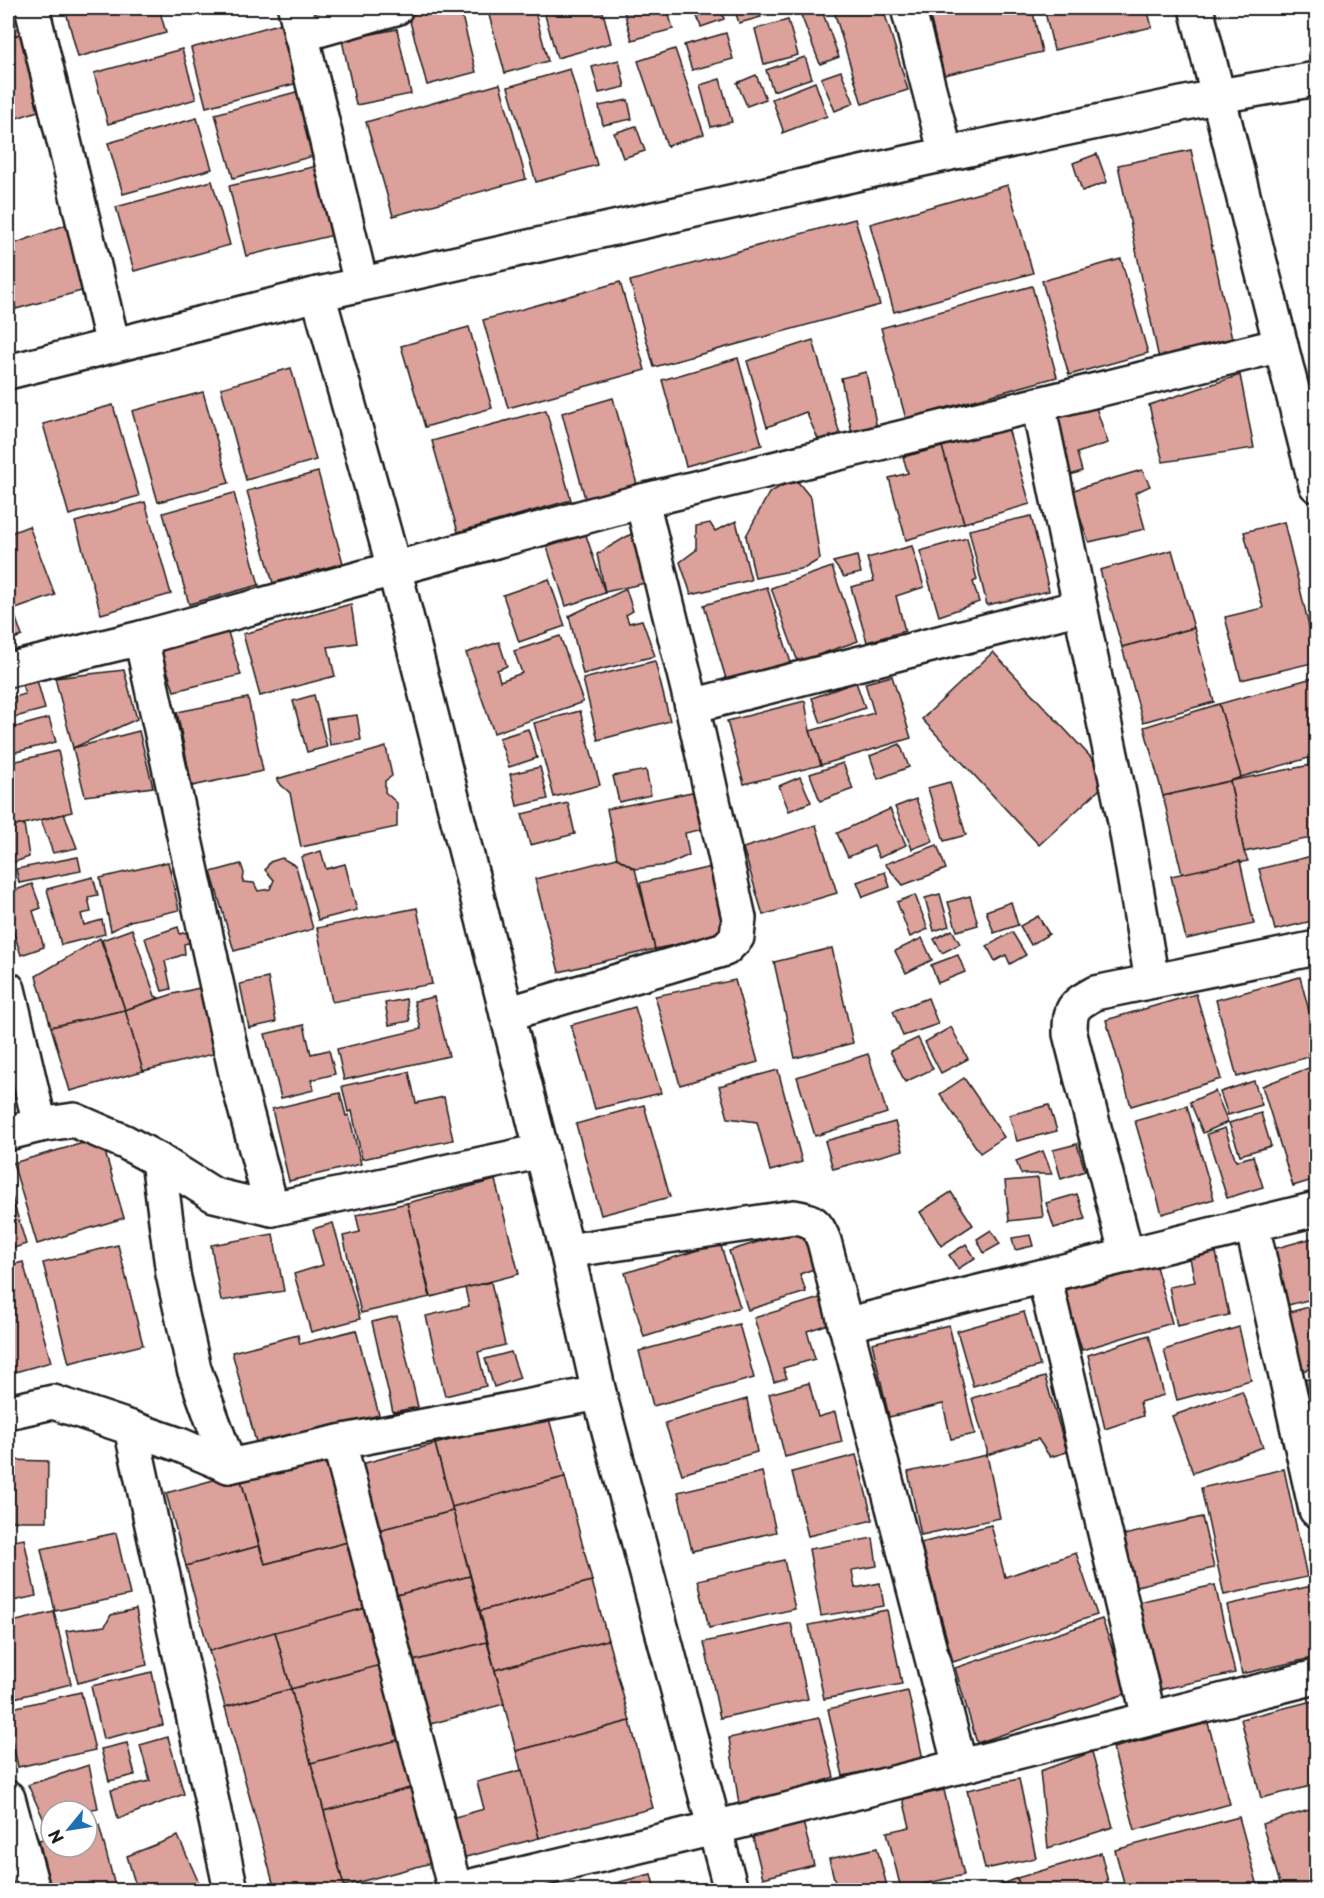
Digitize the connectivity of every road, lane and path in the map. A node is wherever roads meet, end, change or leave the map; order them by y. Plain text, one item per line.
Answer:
1 (32, 8) edge
2 (396, 8) edge
3 (908, 8) edge
4 (1196, 8) edge
5 (298, 21) edge
6 (1317, 79) edge
7 (1219, 96) junction
8 (946, 154) junction
9 (362, 284) junction
10 (318, 294) junction
11 (113, 345) junction
12 (1281, 345) junction
13 (8, 372) edge
14 (1038, 404) junction
15 (1317, 485) edge
16 (642, 501) junction
17 (394, 568) junction
18 (1080, 607) junction
19 (141, 638) junction
20 (8, 670) edge
21 (692, 706) junction
22 (1317, 948) edge
23 (1152, 981) junction
24 (8, 989) edge
25 (507, 1014) junction
26 (40, 1125) junction
27 (8, 1133) edge
28 (542, 1152) junction
29 (158, 1160) junction
30 (272, 1209) junction
31 (1317, 1209) edge
32 (1252, 1225) junction
33 (567, 1251) junction
34 (1127, 1256) junction
35 (1044, 1276) junction
36 (845, 1325) junction
37 (599, 1393) junction
38 (8, 1412) edge
39 (132, 1428) junction
40 (339, 1442) junction
41 (229, 1466) junction
42 (1317, 1510) edge
43 (1317, 1677) edge
44 (1149, 1718) junction
45 (960, 1766) junction
46 (8, 1798) edge
47 (714, 1828) junction
48 (33, 1890) edge
49 (231, 1890) edge
50 (731, 1890) edge

1 - 11 street
2 - 5 street
3 - 8 street
4 - 7 street
5 - 9 street
6 - 7 street
7 - 8 street
7 - 12 street
8 - 9 street
9 - 10 street
10 - 11 street
10 - 17 street
11 - 13 street
12 - 14 street
12 - 15 street
14 - 16 street
14 - 18 street
16 - 17 street
16 - 21 street
17 - 19 street
17 - 25 street
18 - 21 street
18 - 23 street
19 - 20 street
19 - 30 street
21 - 25 street
22 - 23 street
23 - 34 street
24 - 26 street
25 - 28 street
26 - 27 street
26 - 29 street
28 - 30 street
28 - 33 street
29 - 30 street
29 - 41 street
31 - 32 street
32 - 34 street
32 - 42 street
33 - 36 street
33 - 37 street
34 - 35 street
35 - 36 street
35 - 44 street
36 - 45 street
37 - 40 street
37 - 47 street
38 - 39 street
39 - 41 street
39 - 49 street
40 - 41 street
40 - 47 street
43 - 44 street
44 - 45 street
45 - 47 street
46 - 48 street
47 - 50 street

